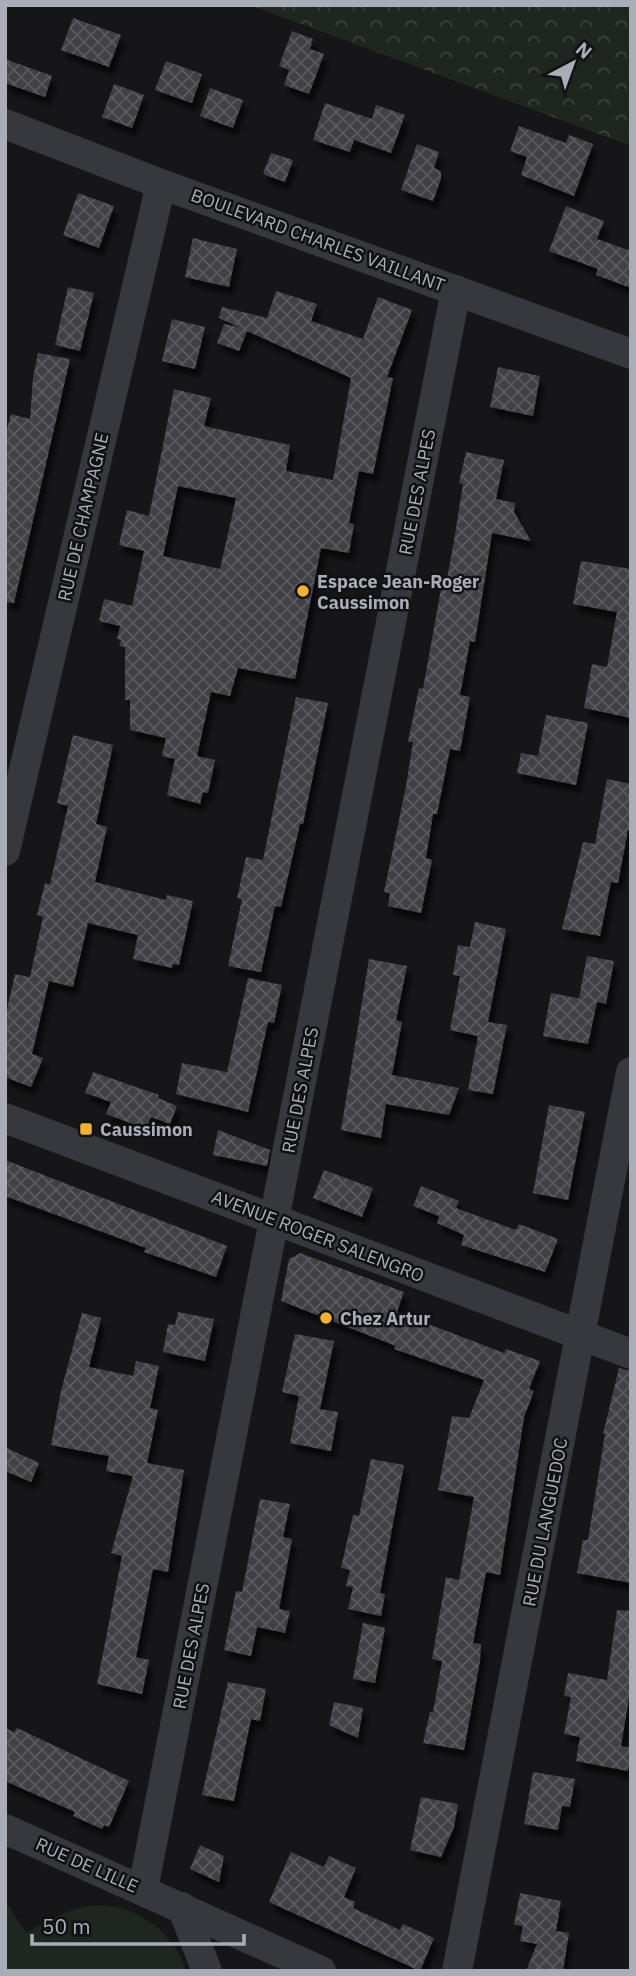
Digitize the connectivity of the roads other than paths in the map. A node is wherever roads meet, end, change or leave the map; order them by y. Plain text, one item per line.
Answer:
1 (5, 124) edge
2 (161, 184) junction
3 (456, 290) junction
4 (631, 354) edge
5 (5, 851) edge
6 (631, 1072) edge
7 (5, 1118) edge
8 (275, 1219) junction
9 (582, 1336) junction
10 (631, 1354) edge
11 (5, 1829) edge
12 (143, 1889) junction
13 (182, 1908) junction
14 (207, 1971) edge
15 (321, 1971) edge
16 (457, 1971) edge

1 - 2 street, BOULEVARD CHARLES VAILLANT
2 - 3 street, BOULEVARD CHARLES VAILLANT
2 - 5 street, RUE DE CHAMPAGNE
3 - 4 street, BOULEVARD CHARLES VAILLANT
3 - 8 street, RUE DES ALPES
6 - 9 street, RUE DU LANGUEDOC
7 - 8 street, AVENUE ROGER SALENGRO
8 - 9 street, AVENUE ROGER SALENGRO
8 - 12 street, RUE DES ALPES
9 - 10 street, AVENUE ROGER SALENGRO
9 - 16 street, RUE DU LANGUEDOC
11 - 12 street, RUE DE LILLE
12 - 13 street, RUE DE LILLE
13 - 14 street
13 - 15 street, RUE DE LILLE

